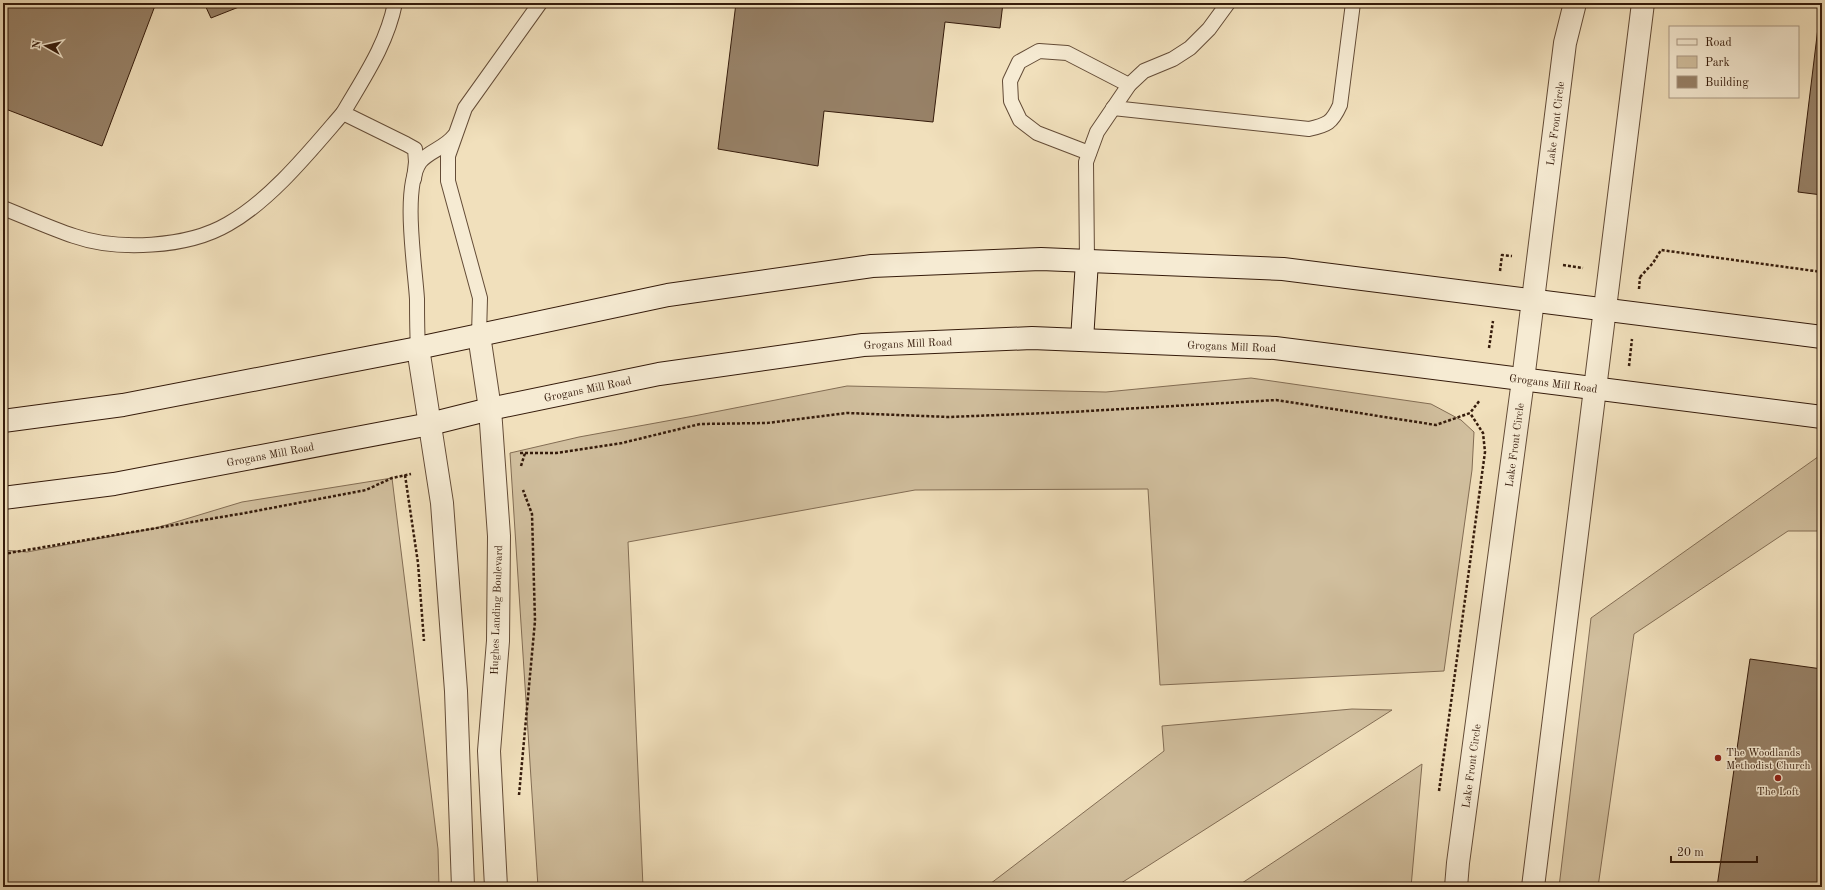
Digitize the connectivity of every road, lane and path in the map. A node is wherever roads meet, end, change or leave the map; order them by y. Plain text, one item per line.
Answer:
1 (396, 3) edge
2 (540, 3) edge
3 (1228, 3) edge
4 (1353, 3) edge
5 (1575, 3) edge
6 (1643, 3) edge
7 (1129, 85) junction
8 (1113, 108) junction
9 (343, 113) junction
10 (454, 136) junction
11 (1089, 153) junction
12 (414, 179) junction
13 (3, 208) edge
14 (1087, 261) junction
15 (1640, 277) dead end
16 (1532, 301) junction
17 (1604, 310) junction
18 (1636, 314) junction
19 (479, 335) junction
20 (1822, 337) edge
21 (1082, 340) junction
22 (418, 348) junction
23 (1595, 389) junction
24 (1522, 390) junction
25 (1625, 393) junction
26 (490, 409) junction
27 (1470, 413) junction
28 (1822, 417) edge
29 (3, 420) edge
30 (430, 424) junction
31 (525, 453) junction
32 (493, 457) junction
33 (437, 470) junction
34 (521, 471) dead end
35 (405, 475) junction
36 (522, 488) dead end
37 (3, 498) edge
38 (3, 554) edge
39 (424, 642) dead end
40 (1439, 795) dead end
41 (519, 796) dead end
42 (463, 887) edge
43 (496, 887) edge
44 (1456, 887) edge
45 (1533, 887) edge

1 - 9 lane
2 - 10 lane
3 - 7 lane
4 - 8 lane
5 - 16 main road, Lake Front Circle
6 - 17 main road
7 - 8 lane
7 - 11 lane
8 - 11 lane
9 - 12 lane
9 - 13 lane
10 - 12 lane
10 - 19 lane
11 - 14 lane
12 - 22 lane
14 - 16 main road
14 - 19 main road
14 - 21 main road
15 - 18 path
16 - 17 main road
16 - 24 main road, Lake Front Circle
17 - 18 main road
17 - 23 main road
18 - 20 main road
18 - 25 path
19 - 22 main road
19 - 26 main road, Hughes Landing Boulevard
21 - 24 main road, Grogans Mill Road
21 - 26 main road, Grogans Mill Road
22 - 29 main road
22 - 30 main road
23 - 24 main road, Grogans Mill Road
23 - 25 main road, Grogans Mill Road
23 - 45 main road
24 - 27 path
24 - 44 main road, Lake Front Circle
25 - 28 main road, Grogans Mill Road
26 - 30 main road, Grogans Mill Road
26 - 32 main road, Hughes Landing Boulevard
27 - 31 path
27 - 40 path
30 - 33 main road
30 - 37 main road, Grogans Mill Road
31 - 32 path
31 - 34 path
32 - 43 main road, Hughes Landing Boulevard
33 - 35 path
33 - 42 main road
35 - 38 path
35 - 39 path
36 - 41 path

